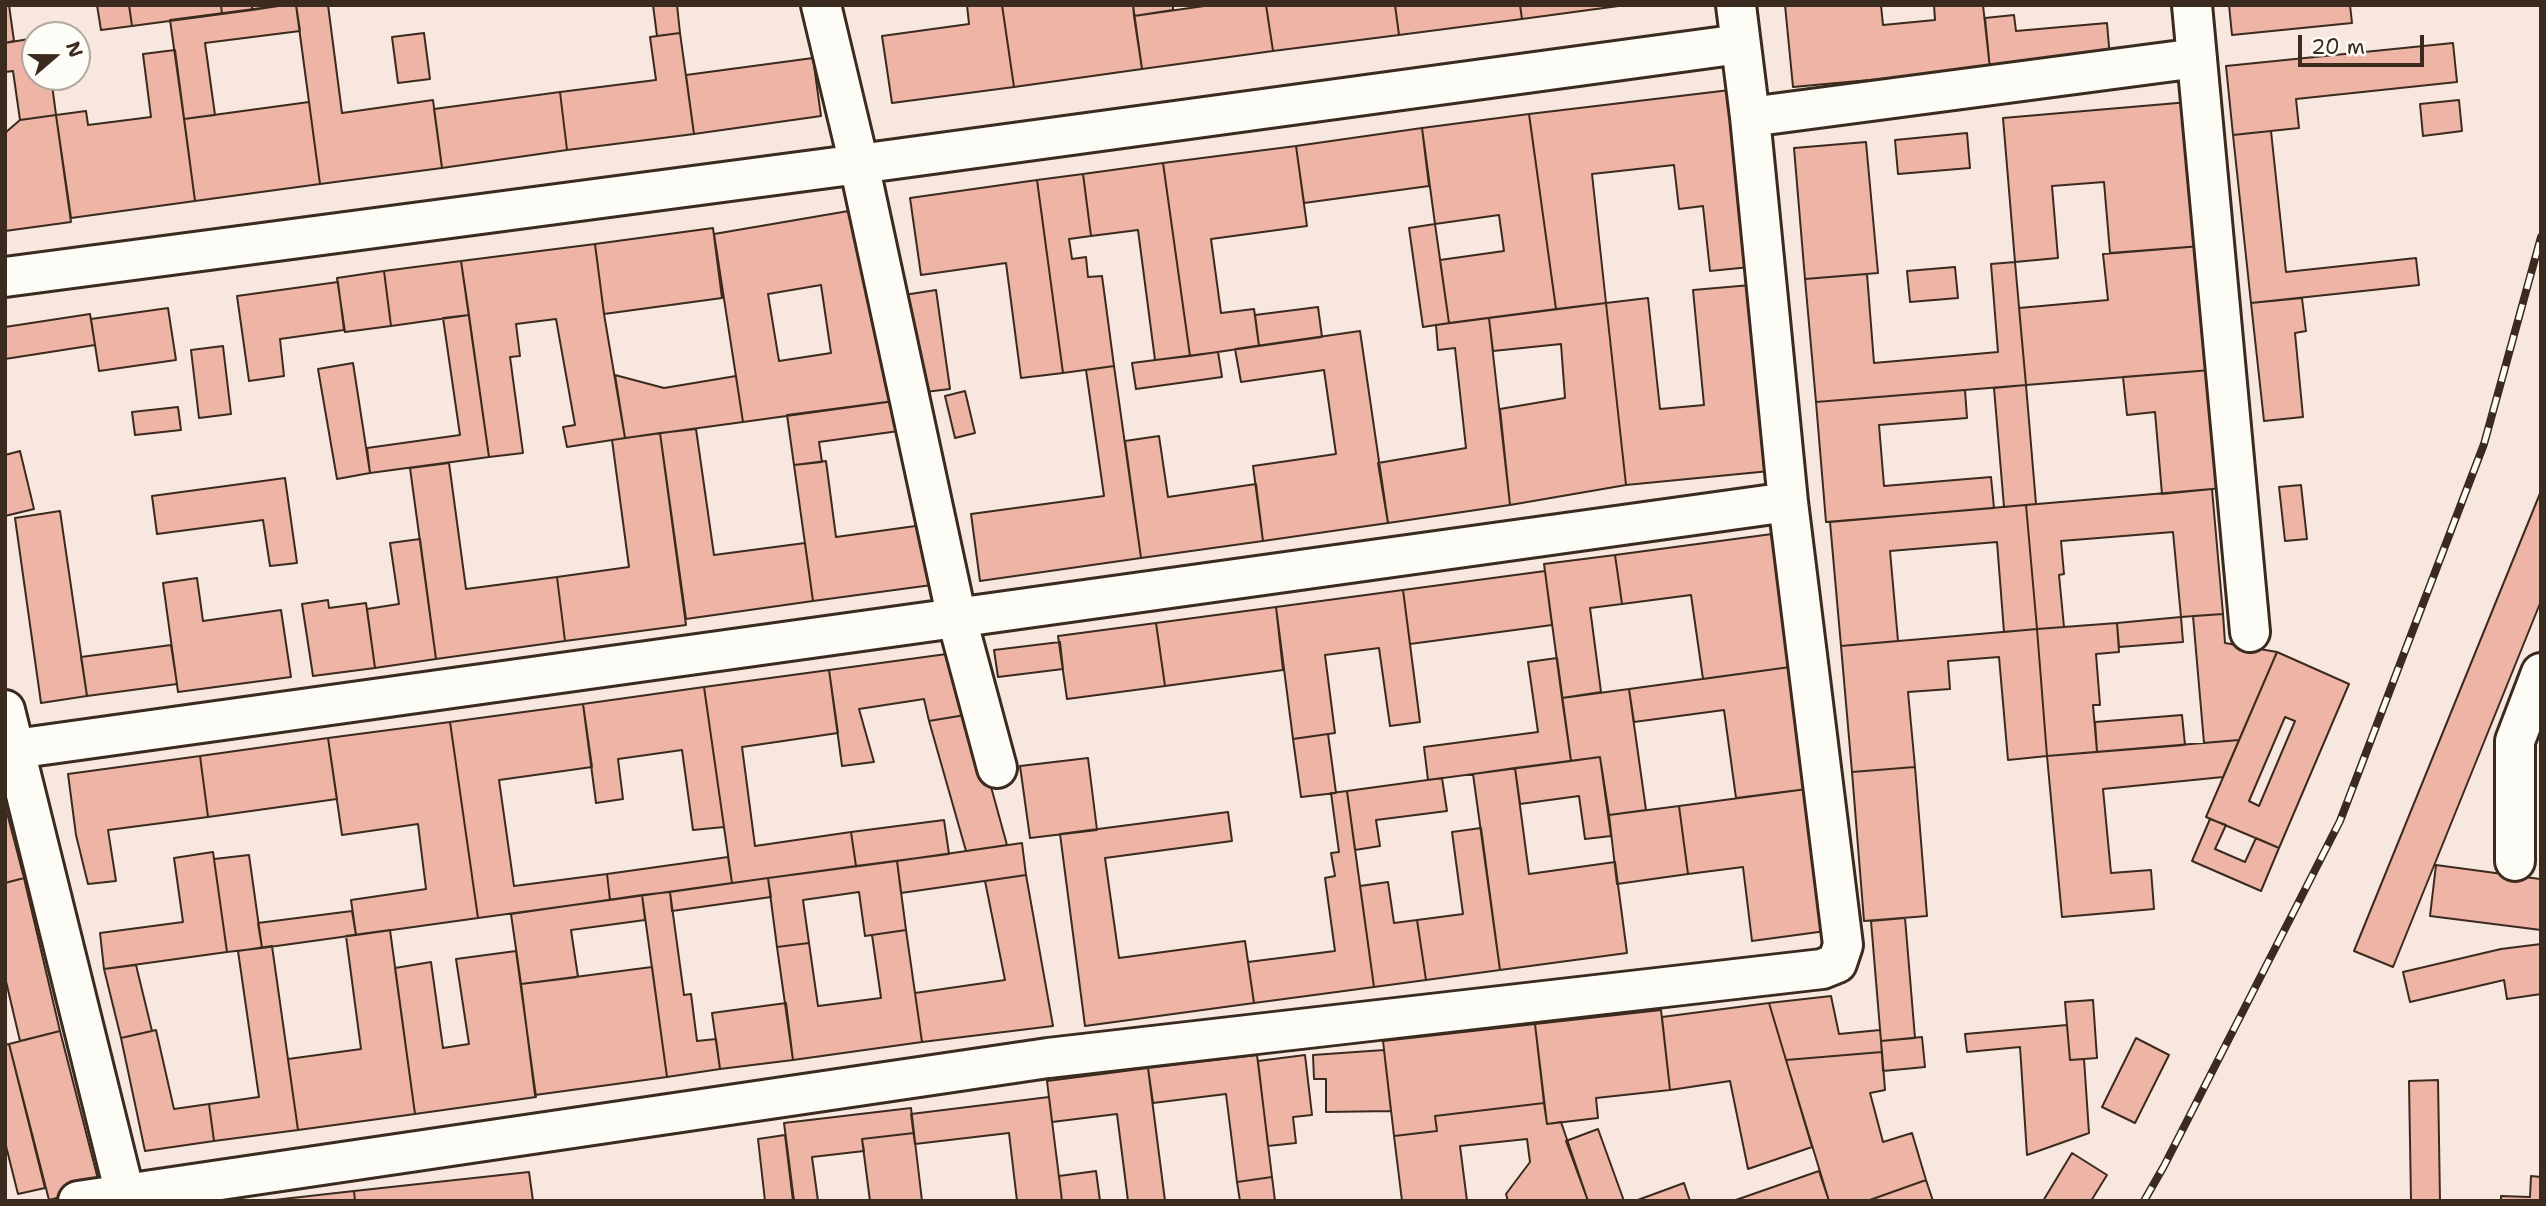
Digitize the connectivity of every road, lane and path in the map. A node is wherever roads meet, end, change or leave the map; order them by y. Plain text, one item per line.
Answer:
1 (821, 5) edge
2 (1736, 5) edge
3 (2192, 5) edge
4 (1740, 44) junction
5 (2197, 58) junction
6 (1750, 117) junction
7 (859, 164) junction
8 (5, 277) edge
9 (1788, 502) junction
10 (957, 619) junction
11 (2250, 632) dead end
12 (2541, 673) edge
13 (5, 710) edge
14 (2531, 728) edge
15 (15, 749) junction
16 (997, 768) dead end
17 (2515, 861) dead end
18 (125, 1194) junction
19 (78, 1201) edge

1 - 7 lane
2 - 4 lane
3 - 5 lane
4 - 6 lane
4 - 7 lane
5 - 6 lane
5 - 11 lane
6 - 9 lane
7 - 8 lane
7 - 10 lane
9 - 10 lane
9 - 18 lane
10 - 15 lane
10 - 16 lane
12 - 14 lane
13 - 15 lane
14 - 17 lane
15 - 18 lane
18 - 19 lane

